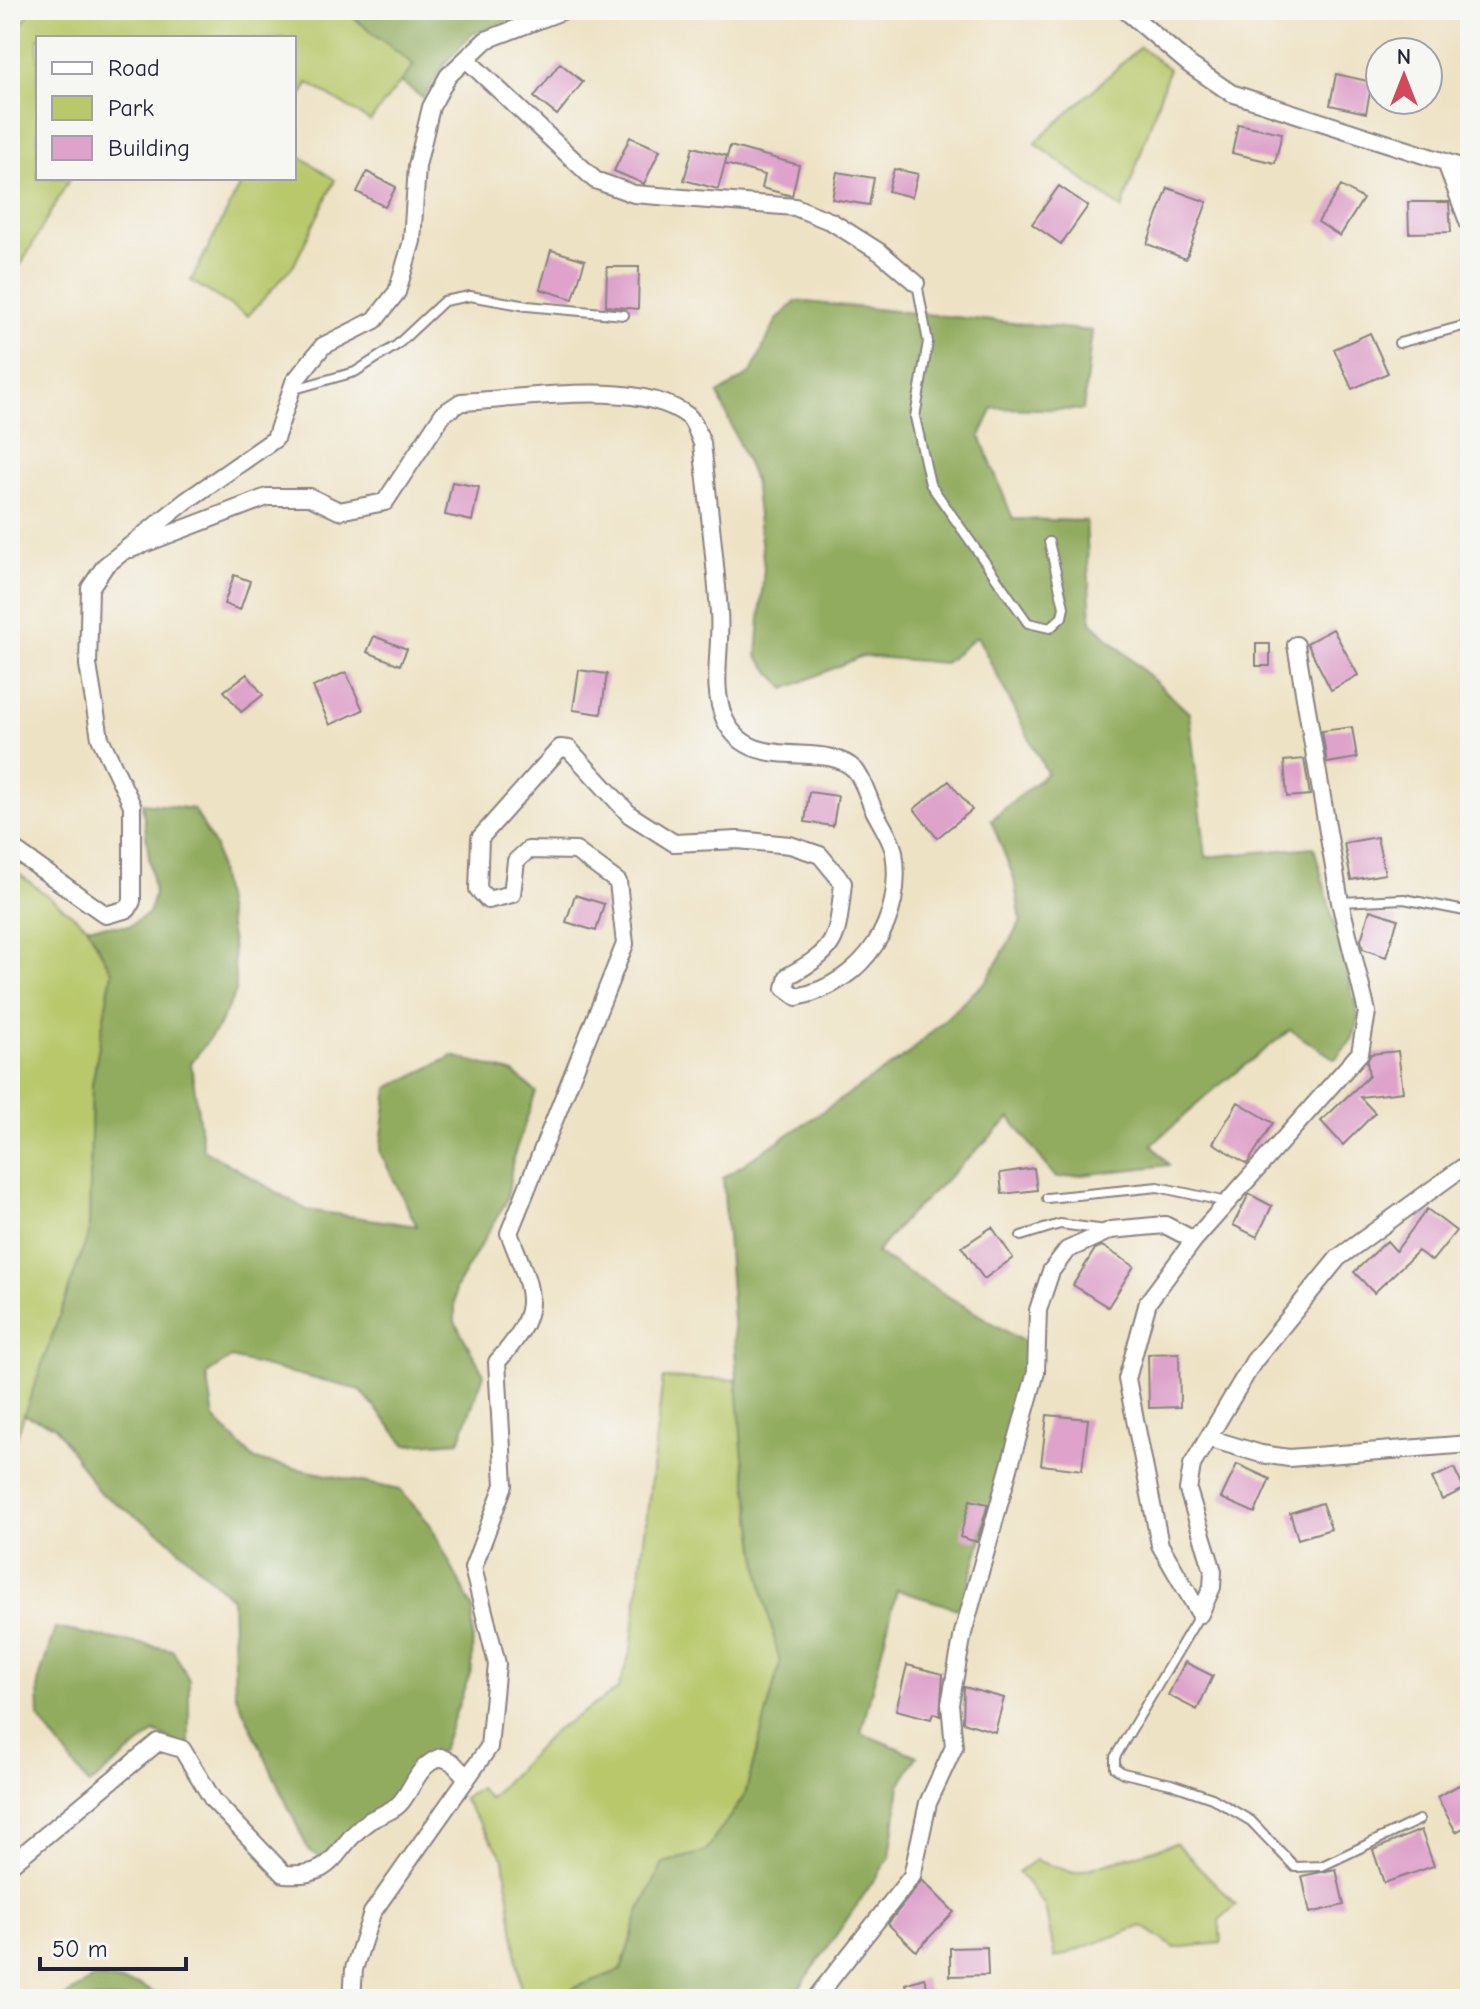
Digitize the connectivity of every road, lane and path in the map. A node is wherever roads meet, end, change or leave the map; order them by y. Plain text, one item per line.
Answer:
1 (565, 10) edge
2 (1125, 10) edge
3 (466, 59) junction
4 (1446, 163) junction
5 (1470, 170) edge
6 (1470, 227) edge
7 (916, 283) joint
8 (624, 315) dead end
9 (1470, 328) edge
10 (1399, 343) dead end
11 (291, 390) junction
12 (1049, 542) dead end
13 (131, 549) junction
14 (1296, 645) dead end
15 (10, 847) edge
16 (1340, 902) junction
17 (1470, 912) edge
18 (1470, 1162) edge
19 (1047, 1198) dead end
20 (1228, 1202) junction
21 (1111, 1230) junction
22 (1021, 1236) dead end
23 (1194, 1240) junction
24 (1208, 1438) junction
25 (1470, 1444) edge
26 (1200, 1614) junction
27 (467, 1778) junction
28 (1419, 1820) dead end
29 (10, 1865) edge
30 (352, 1999) edge
31 (815, 1999) edge

1 - 3 street
2 - 4 street
3 - 7 street
3 - 11 street
4 - 5 street
4 - 6 street
7 - 12 lane
8 - 11 lane
9 - 10 lane
11 - 13 street
13 - 15 street
13 - 27 street
14 - 16 street
16 - 17 lane
16 - 20 street
18 - 24 street
19 - 20 lane
20 - 23 street
21 - 22 lane
21 - 23 street
21 - 31 street
23 - 26 street
24 - 25 street
24 - 26 street
26 - 28 lane
27 - 29 street
27 - 30 street

